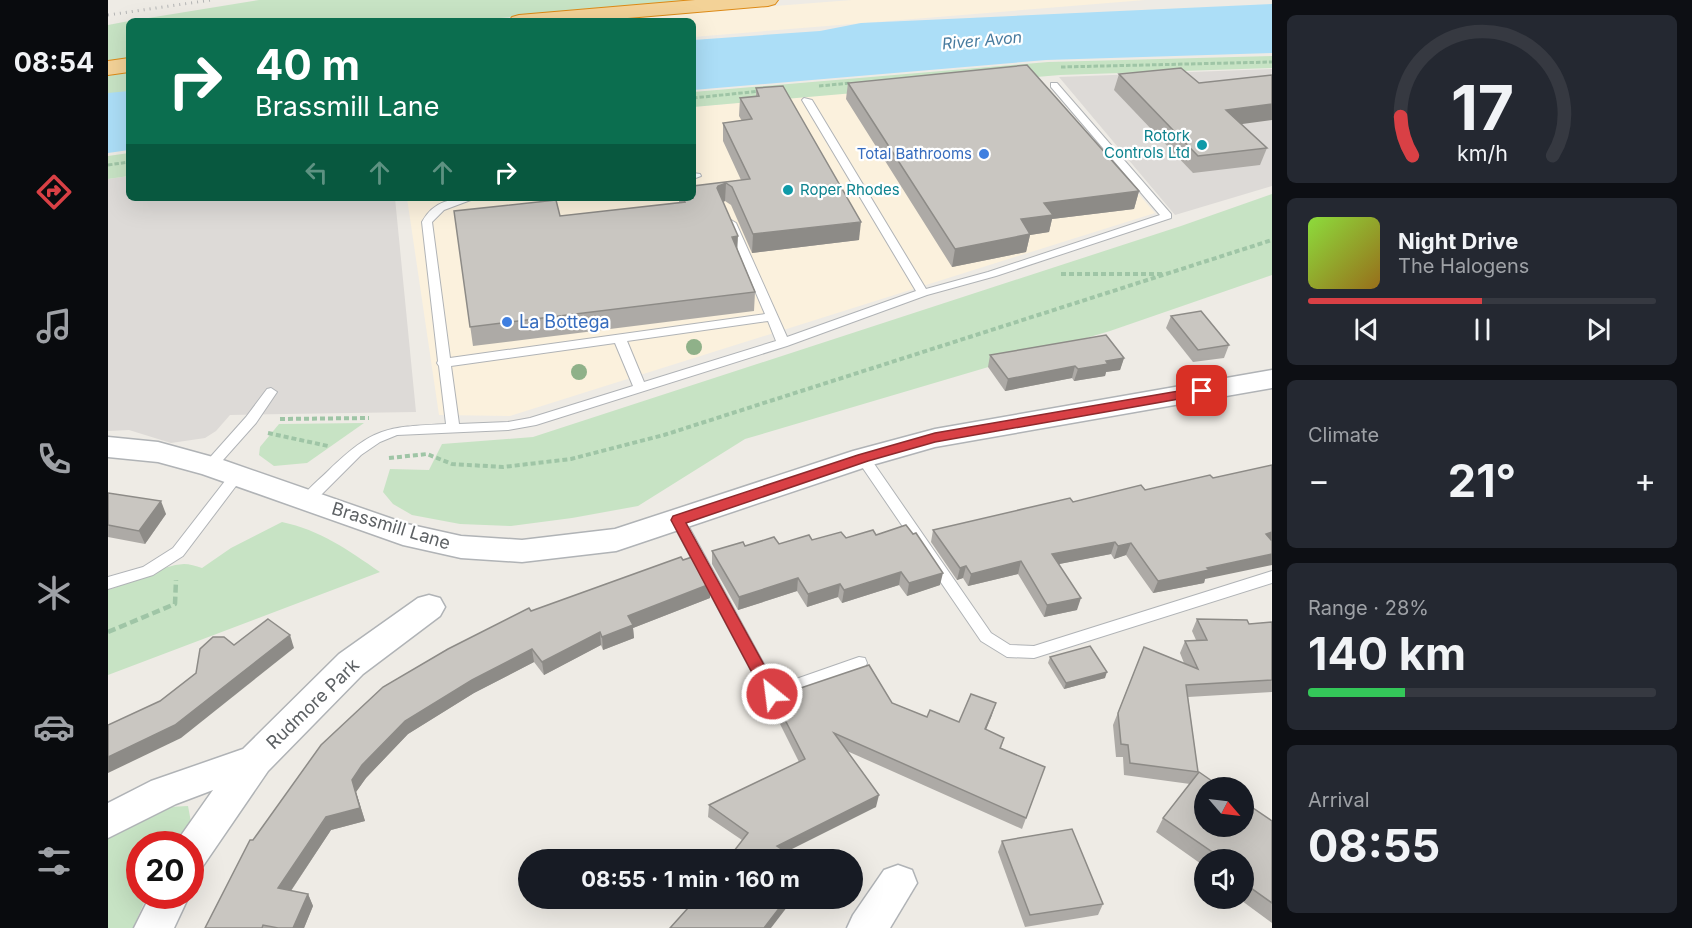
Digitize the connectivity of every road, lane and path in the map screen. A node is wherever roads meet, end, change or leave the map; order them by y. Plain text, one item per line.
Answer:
1 (768, 0) edge
2 (555, 18) edge
3 (1272, 62) edge
4 (126, 65) edge
5 (108, 68) edge
6 (1051, 68) dead end
7 (856, 82) edge
8 (1054, 86) dead end
9 (809, 87) dead end
10 (763, 91) edge
11 (696, 98) edge
12 (807, 100) dead end
13 (126, 162) edge
14 (108, 165) edge
15 (460, 201) edge
16 (728, 216) edge
17 (1272, 240) edge
18 (1050, 274) dead end
19 (1165, 274) junction
20 (923, 293) junction
21 (772, 317) junction
22 (620, 339) junction
23 (783, 343) junction
24 (443, 363) junction
25 (1272, 379) edge
26 (639, 386) junction
27 (271, 392) dead end
28 (251, 420) junction
29 (453, 429) junction
30 (396, 430) junction
31 (108, 447) edge
32 (438, 457) dead end
33 (863, 458) junction
34 (223, 470) junction
35 (307, 500) junction
36 (678, 520) junction
37 (1272, 576) edge
38 (108, 584) edge
39 (176, 590) dead end
40 (429, 607) dead end
41 (108, 632) edge
42 (859, 663) dead end
43 (255, 760) junction
44 (108, 821) edge
45 (204, 834) edge
46 (898, 883) dead end
47 (164, 909) edge
48 (154, 928) edge
49 (867, 928) edge

1 - 2 highway
3 - 6 path
4 - 5 highway
7 - 9 path
8 - 20 lane
10 - 11 path
12 - 20 lane
13 - 14 path
15 - 24 lane
16 - 21 lane
17 - 19 path
18 - 19 path
19 - 32 path
20 - 23 lane
21 - 22 lane
21 - 23 lane
22 - 24 lane
22 - 26 lane
23 - 26 lane
24 - 29 lane
25 - 33 street, Brassmill Lane
26 - 29 lane
27 - 28 lane
28 - 30 path
28 - 34 lane
29 - 30 lane
30 - 35 lane
31 - 34 street, Brassmill Lane
33 - 36 street, Brassmill Lane
33 - 37 lane
34 - 35 street, Brassmill Lane
34 - 38 lane
35 - 36 street, Brassmill Lane
36 - 42 lane
39 - 41 path
40 - 43 street, Rudmore Park
43 - 44 street, Rudmore Park
43 - 45 street, Rudmore Park
46 - 49 street
47 - 48 street

